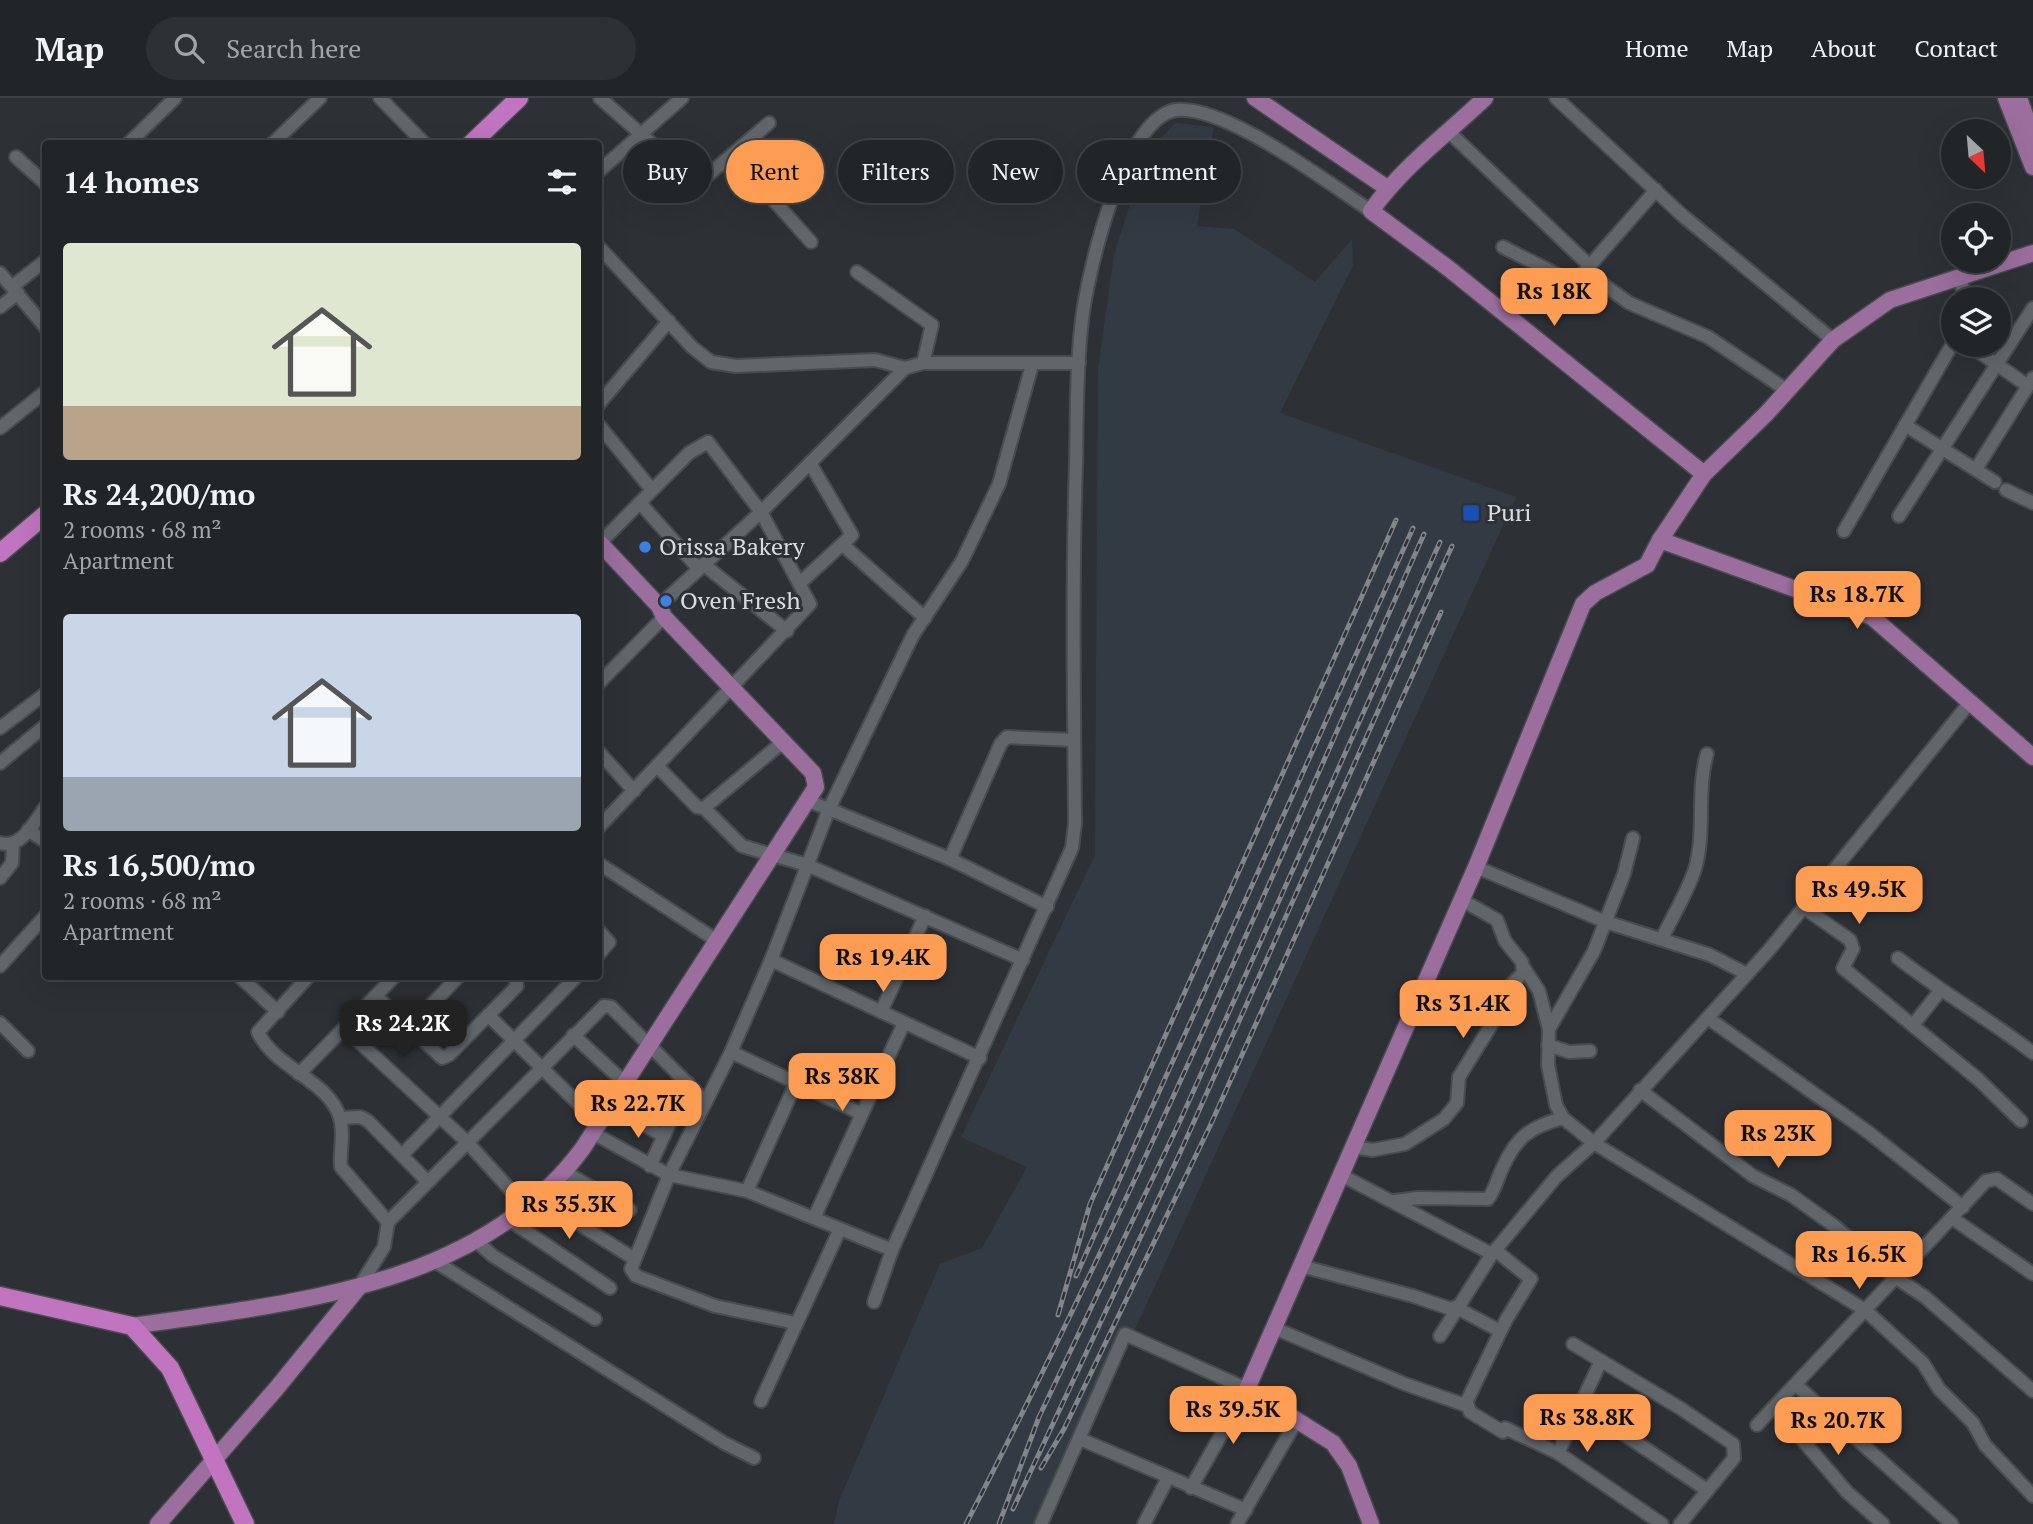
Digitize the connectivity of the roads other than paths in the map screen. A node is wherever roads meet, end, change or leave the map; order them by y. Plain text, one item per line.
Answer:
1 (175, 98) edge
2 (320, 98) edge
3 (380, 98) edge
4 (519, 98) edge
5 (600, 98) edge
6 (682, 98) edge
7 (1255, 98) edge
8 (1475, 98) edge
9 (1485, 98) edge
10 (1556, 98) edge
11 (2006, 98) edge
12 (2019, 98) edge
13 (769, 123) dead end
14 (1449, 132) junction
15 (644, 134) junction
16 (2033, 137) edge
17 (132, 140) edge
18 (275, 140) edge
19 (421, 140) edge
20 (475, 140) edge
21 (750, 140) edge
22 (16, 157) dead end
23 (726, 161) edge
24 (1409, 165) junction
25 (2033, 167) edge
26 (602, 169) edge
27 (42, 180) edge
28 (1387, 188) junction
29 (1656, 190) junction
30 (776, 203) edge
31 (1371, 211) junction
32 (811, 242) dead end
33 (1503, 247) dead end
34 (602, 250) edge
35 (2033, 253) edge
36 (42, 264) edge
37 (1587, 268) junction
38 (858, 272) dead end
39 (0, 273) edge
40 (1961, 276) junction
41 (1962, 287) edge
42 (16, 289) junction
43 (0, 307) edge
44 (2033, 308) edge
45 (669, 321) junction
46 (42, 323) edge
47 (1833, 340) junction
48 (1945, 357) edge
49 (1985, 357) edge
50 (923, 363) junction
51 (1079, 363) junction
52 (1032, 365) junction
53 (1996, 365) junction
54 (905, 368) junction
55 (2031, 382) edge
56 (1788, 391) junction
57 (42, 394) edge
58 (602, 400) edge
59 (1905, 425) junction
60 (0, 428) edge
61 (602, 430) edge
62 (1942, 449) junction
63 (810, 463) junction
64 (1976, 470) junction
65 (1704, 474) junction
66 (1995, 482) dead end
67 (652, 490) junction
68 (2006, 490) dead end
69 (640, 503) junction
70 (2033, 503) edge
71 (761, 512) junction
72 (1899, 516) dead end
73 (42, 517) edge
74 (1844, 531) dead end
75 (602, 540) edge
76 (1660, 540) junction
77 (843, 545) junction
78 (602, 546) edge
79 (0, 553) edge
80 (701, 566) junction
81 (800, 583) junction
82 (664, 615) junction
83 (925, 618) junction
84 (787, 631) junction
85 (602, 680) edge
86 (734, 687) junction
87 (42, 696) edge
88 (1971, 702) junction
89 (42, 727) edge
90 (0, 728) edge
91 (1073, 740) junction
92 (783, 741) junction
93 (1707, 754) dead end
94 (602, 755) edge
95 (2033, 757) edge
96 (1, 759) edge
97 (657, 766) junction
98 (634, 791) junction
99 (808, 801) junction
100 (704, 808) junction
101 (828, 809) junction
102 (42, 811) edge
103 (602, 824) edge
104 (28, 830) junction
105 (1633, 838) dead end
106 (42, 839) edge
107 (7, 843) edge
108 (772, 855) junction
109 (950, 859) junction
110 (807, 865) junction
111 (602, 866) edge
112 (1476, 867) junction
113 (0, 878) edge
114 (1462, 900) junction
115 (1047, 907) junction
116 (1803, 907) junction
117 (925, 915) junction
118 (42, 919) edge
119 (1606, 922) junction
120 (602, 934) edge
121 (1662, 939) junction
122 (716, 940) junction
123 (602, 950) edge
124 (1898, 958) dead end
125 (771, 960) junction
126 (1023, 960) junction
127 (0, 966) edge
128 (1524, 968) junction
129 (1745, 973) junction
130 (243, 980) edge
131 (306, 980) edge
132 (391, 980) edge
133 (455, 980) edge
134 (516, 980) edge
135 (573, 980) edge
136 (1940, 991) junction
137 (376, 996) junction
138 (278, 1012) junction
139 (881, 1012) junction
140 (488, 1015) junction
141 (1708, 1018) junction
142 (0, 1023) edge
143 (904, 1023) junction
144 (1913, 1025) junction
145 (344, 1028) junction
146 (409, 1028) junction
147 (1549, 1029) junction
148 (573, 1035) junction
149 (514, 1041) junction
150 (1548, 1045) junction
151 (650, 1046) junction
152 (28, 1051) dead end
153 (1590, 1051) dead end
154 (731, 1052) junction
155 (2033, 1053) edge
156 (980, 1058) junction
157 (540, 1068) junction
158 (299, 1074) junction
159 (625, 1083) junction
160 (688, 1083) junction
161 (796, 1083) junction
162 (1640, 1090) junction
163 (706, 1102) junction
164 (611, 1106) junction
165 (860, 1113) junction
166 (440, 1116) junction
167 (340, 1118) junction
168 (1563, 1118) junction
169 (2021, 1121) dead end
170 (596, 1128) junction
171 (664, 1136) junction
172 (467, 1142) junction
173 (1594, 1143) junction
174 (1353, 1147) junction
175 (403, 1154) junction
176 (650, 1166) junction
177 (565, 1172) junction
178 (1341, 1174) junction
179 (669, 1175) junction
180 (428, 1182) junction
181 (747, 1191) junction
182 (1395, 1200) junction
183 (532, 1203) junction
184 (2033, 1204) edge
185 (1963, 1207) junction
186 (630, 1210) dead end
187 (814, 1218) junction
188 (1952, 1218) junction
189 (508, 1219) junction
190 (387, 1222) junction
191 (840, 1229) junction
192 (475, 1240) junction
193 (892, 1250) junction
194 (1494, 1252) junction
195 (633, 1258) junction
196 (436, 1262) junction
197 (1301, 1266) junction
198 (2033, 1274) edge
199 (1895, 1277) junction
200 (359, 1287) junction
201 (610, 1288) dead end
202 (0, 1296) edge
203 (874, 1302) dead end
204 (1455, 1309) junction
205 (1865, 1310) junction
206 (594, 1319) dead end
207 (795, 1323) junction
208 (132, 1326) junction
209 (1273, 1328) junction
210 (1500, 1331) junction
211 (1440, 1336) dead end
212 (1573, 1344) dead end
213 (1601, 1361) junction
214 (1796, 1385) junction
215 (1247, 1388) junction
216 (2033, 1391) edge
217 (761, 1401) dead end
218 (1467, 1404) junction
219 (1774, 1408) junction
220 (1297, 1420) junction
221 (1757, 1425) dead end
222 (1616, 1429) dead end
223 (1080, 1439) junction
224 (1558, 1453) junction
225 (215, 1457) junction
226 (754, 1458) dead end
227 (1168, 1478) junction
228 (1191, 1488) junction
229 (1707, 1490) junction
230 (2033, 1496) edge
231 (1246, 1510) junction
232 (158, 1524) edge
233 (245, 1524) edge
234 (1041, 1524) edge
235 (1144, 1524) edge
236 (1237, 1524) edge
237 (1371, 1524) edge
238 (1662, 1524) edge
239 (1680, 1524) edge
240 (1882, 1524) edge
241 (1952, 1524) edge

1 - 17 street
2 - 18 street
3 - 19 street
4 - 20 highway
5 - 15 street
6 - 15 street
7 - 28 main road
8 - 24 main road
9 - 14 main road
10 - 29 street
11 - 25 main road
12 - 16 main road
13 - 21 street
14 - 24 main road
14 - 37 street
15 - 23 street
15 - 26 street
22 - 27 street
24 - 28 main road
28 - 31 main road
29 - 37 street
29 - 47 street
30 - 32 street
31 - 51 street
31 - 65 main road
33 - 37 street
34 - 45 street
35 - 40 main road
36 - 42 street
37 - 56 street
38 - 50 street
39 - 42 street
40 - 41 street
40 - 47 main road
42 - 43 street
42 - 46 street
44 - 53 street
45 - 54 street
45 - 58 street
47 - 56 main road
48 - 59 street
49 - 53 street
50 - 52 street
50 - 54 street
51 - 52 street
51 - 91 street
52 - 83 street
53 - 55 street
53 - 62 street
54 - 63 street
55 - 64 street
56 - 65 main road
57 - 60 street
59 - 62 street
59 - 74 street
61 - 67 street
62 - 64 street
62 - 72 street
63 - 71 street
63 - 77 street
64 - 66 street
65 - 76 main road
67 - 69 street
67 - 71 street
68 - 70 street
69 - 75 street
69 - 80 street
71 - 80 street
71 - 81 street
73 - 79 highway
76 - 88 main road
76 - 112 main road
77 - 81 street
77 - 83 street
78 - 82 main road
80 - 82 street
80 - 84 street
81 - 84 street
82 - 85 street
82 - 86 main road
83 - 101 street
84 - 86 street
86 - 92 main road
86 - 97 street
87 - 90 street
88 - 95 main road
88 - 116 street
89 - 96 street
91 - 109 street
91 - 115 street
92 - 99 main road
92 - 100 street
93 - 121 street
94 - 98 street
97 - 98 street
97 - 100 street
98 - 103 street
99 - 101 street
99 - 108 main road
100 - 108 street
101 - 109 street
101 - 110 street
102 - 104 street
104 - 106 street
104 - 107 street
105 - 119 street
107 - 113 street
108 - 110 street
108 - 122 main road
109 - 115 street
110 - 117 street
110 - 125 street
111 - 122 street
112 - 114 main road
112 - 119 street
114 - 128 street
114 - 174 main road
115 - 126 street
116 - 129 street
116 - 144 street
117 - 126 street
117 - 139 street
118 - 127 street
119 - 121 street
119 - 147 street
120 - 123 street
121 - 129 street
122 - 151 main road
124 - 136 street
125 - 139 street
125 - 154 street
126 - 156 street
128 - 147 street
128 - 174 street
129 - 141 street
130 - 138 street
131 - 138 street
132 - 137 street
133 - 146 street
134 - 140 street
135 - 149 street
136 - 144 street
136 - 155 street
137 - 145 street
137 - 146 street
138 - 158 street
139 - 143 street
140 - 146 street
140 - 149 street
141 - 162 street
141 - 185 street
142 - 152 street
143 - 156 street
143 - 165 street
144 - 169 street
145 - 158 street
145 - 166 street
147 - 150 street
148 - 151 street
148 - 157 street
148 - 159 street
149 - 157 street
149 - 166 street
150 - 153 street
150 - 168 street
151 - 159 main road
151 - 160 street
154 - 161 street
154 - 163 street
156 - 193 street
157 - 170 street
157 - 172 street
158 - 167 street
159 - 164 main road
160 - 163 street
160 - 171 street
161 - 165 street
161 - 181 street
162 - 173 street
162 - 199 street
163 - 179 street
164 - 170 main road
164 - 171 street
165 - 187 street
166 - 172 street
166 - 175 street
167 - 175 street
167 - 190 street
168 - 173 street
168 - 182 street
170 - 176 street
170 - 177 main road
171 - 176 street
172 - 180 street
172 - 183 street
173 - 194 street
173 - 205 street
174 - 178 main road
175 - 180 street
176 - 179 street
177 - 183 main road
177 - 186 street
178 - 182 street
178 - 197 main road
179 - 181 street
179 - 195 street
180 - 190 street
181 - 187 street
182 - 194 street
183 - 189 main road
183 - 195 street
184 - 185 street
185 - 188 street
187 - 191 street
188 - 198 street
188 - 199 street
189 - 192 main road
189 - 201 street
190 - 200 street
191 - 193 street
191 - 207 street
192 - 196 main road
192 - 206 street
193 - 203 street
194 - 204 street
194 - 210 street
195 - 207 street
196 - 200 main road
196 - 226 street
197 - 204 street
197 - 209 main road
199 - 205 street
199 - 216 street
200 - 208 main road
200 - 225 main road
202 - 208 highway
204 - 210 street
204 - 211 street
205 - 214 street
205 - 230 street
207 - 217 street
208 - 225 highway
209 - 215 main road
209 - 218 street
210 - 218 street
212 - 213 street
213 - 224 street
213 - 229 street
214 - 219 street
214 - 241 street
215 - 220 main road
215 - 223 street
215 - 228 street
218 - 224 street
219 - 221 street
219 - 240 street
220 - 231 street
220 - 237 main road
222 - 229 street
223 - 227 street
223 - 234 street
224 - 238 street
225 - 232 main road
225 - 233 highway
227 - 228 street
227 - 235 street
228 - 231 street
229 - 239 street
231 - 236 street

